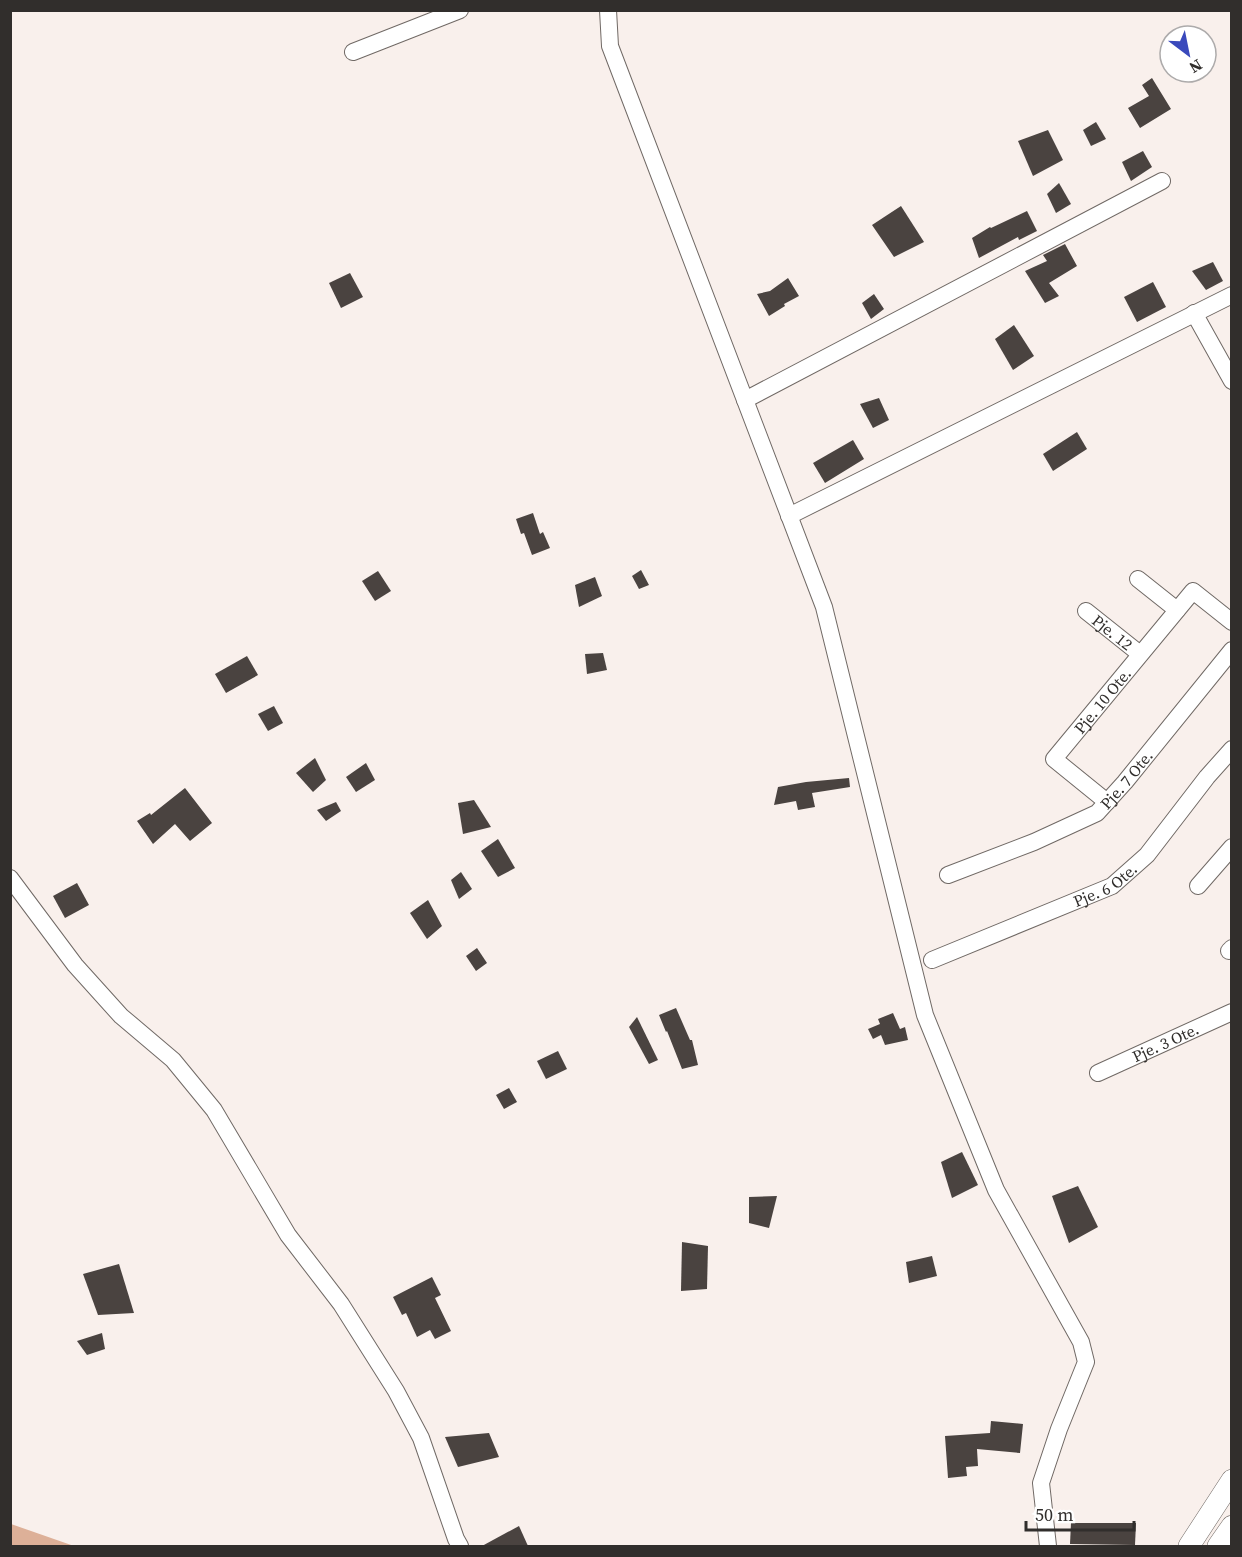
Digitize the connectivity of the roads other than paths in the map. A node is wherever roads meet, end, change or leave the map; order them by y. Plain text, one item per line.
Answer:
1 (460, 10) edge
2 (608, 10) edge
3 (353, 52) dead end
4 (1162, 181) dead end
5 (1232, 295) edge
6 (1194, 313) junction
7 (1232, 381) edge
8 (745, 400) junction
9 (789, 516) junction
10 (1138, 579) dead end
11 (1177, 610) junction
12 (1086, 611) dead end
13 (1232, 622) edge
14 (1232, 650) edge
15 (1140, 654) junction
16 (1232, 749) edge
17 (1107, 802) junction
18 (1232, 847) edge
19 (948, 875) dead end
20 (10, 878) edge
21 (1198, 886) dead end
22 (932, 960) dead end
23 (1232, 1012) edge
24 (1098, 1073) dead end
25 (1232, 1480) edge
26 (1232, 1526) edge
27 (460, 1546) edge
28 (1048, 1546) edge
29 (1189, 1546) edge
30 (1218, 1546) edge

1 - 3 street
2 - 8 street
4 - 8 street
5 - 6 street
6 - 7 street
6 - 9 street
8 - 9 street
9 - 28 street
10 - 11 street
11 - 13 street, Pje. 10 Ote.
11 - 15 street, Pje. 10 Ote.
12 - 15 street, Pje. 12
14 - 17 street, Pje. 7 Ote.
15 - 17 street, Pje. 10 Ote.
16 - 22 street, Pje. 6 Ote.
17 - 19 street, Pje. 7 Ote.
18 - 21 street
20 - 27 street
23 - 24 street, Pje. 3 Ote.
25 - 29 main road
26 - 30 main road

